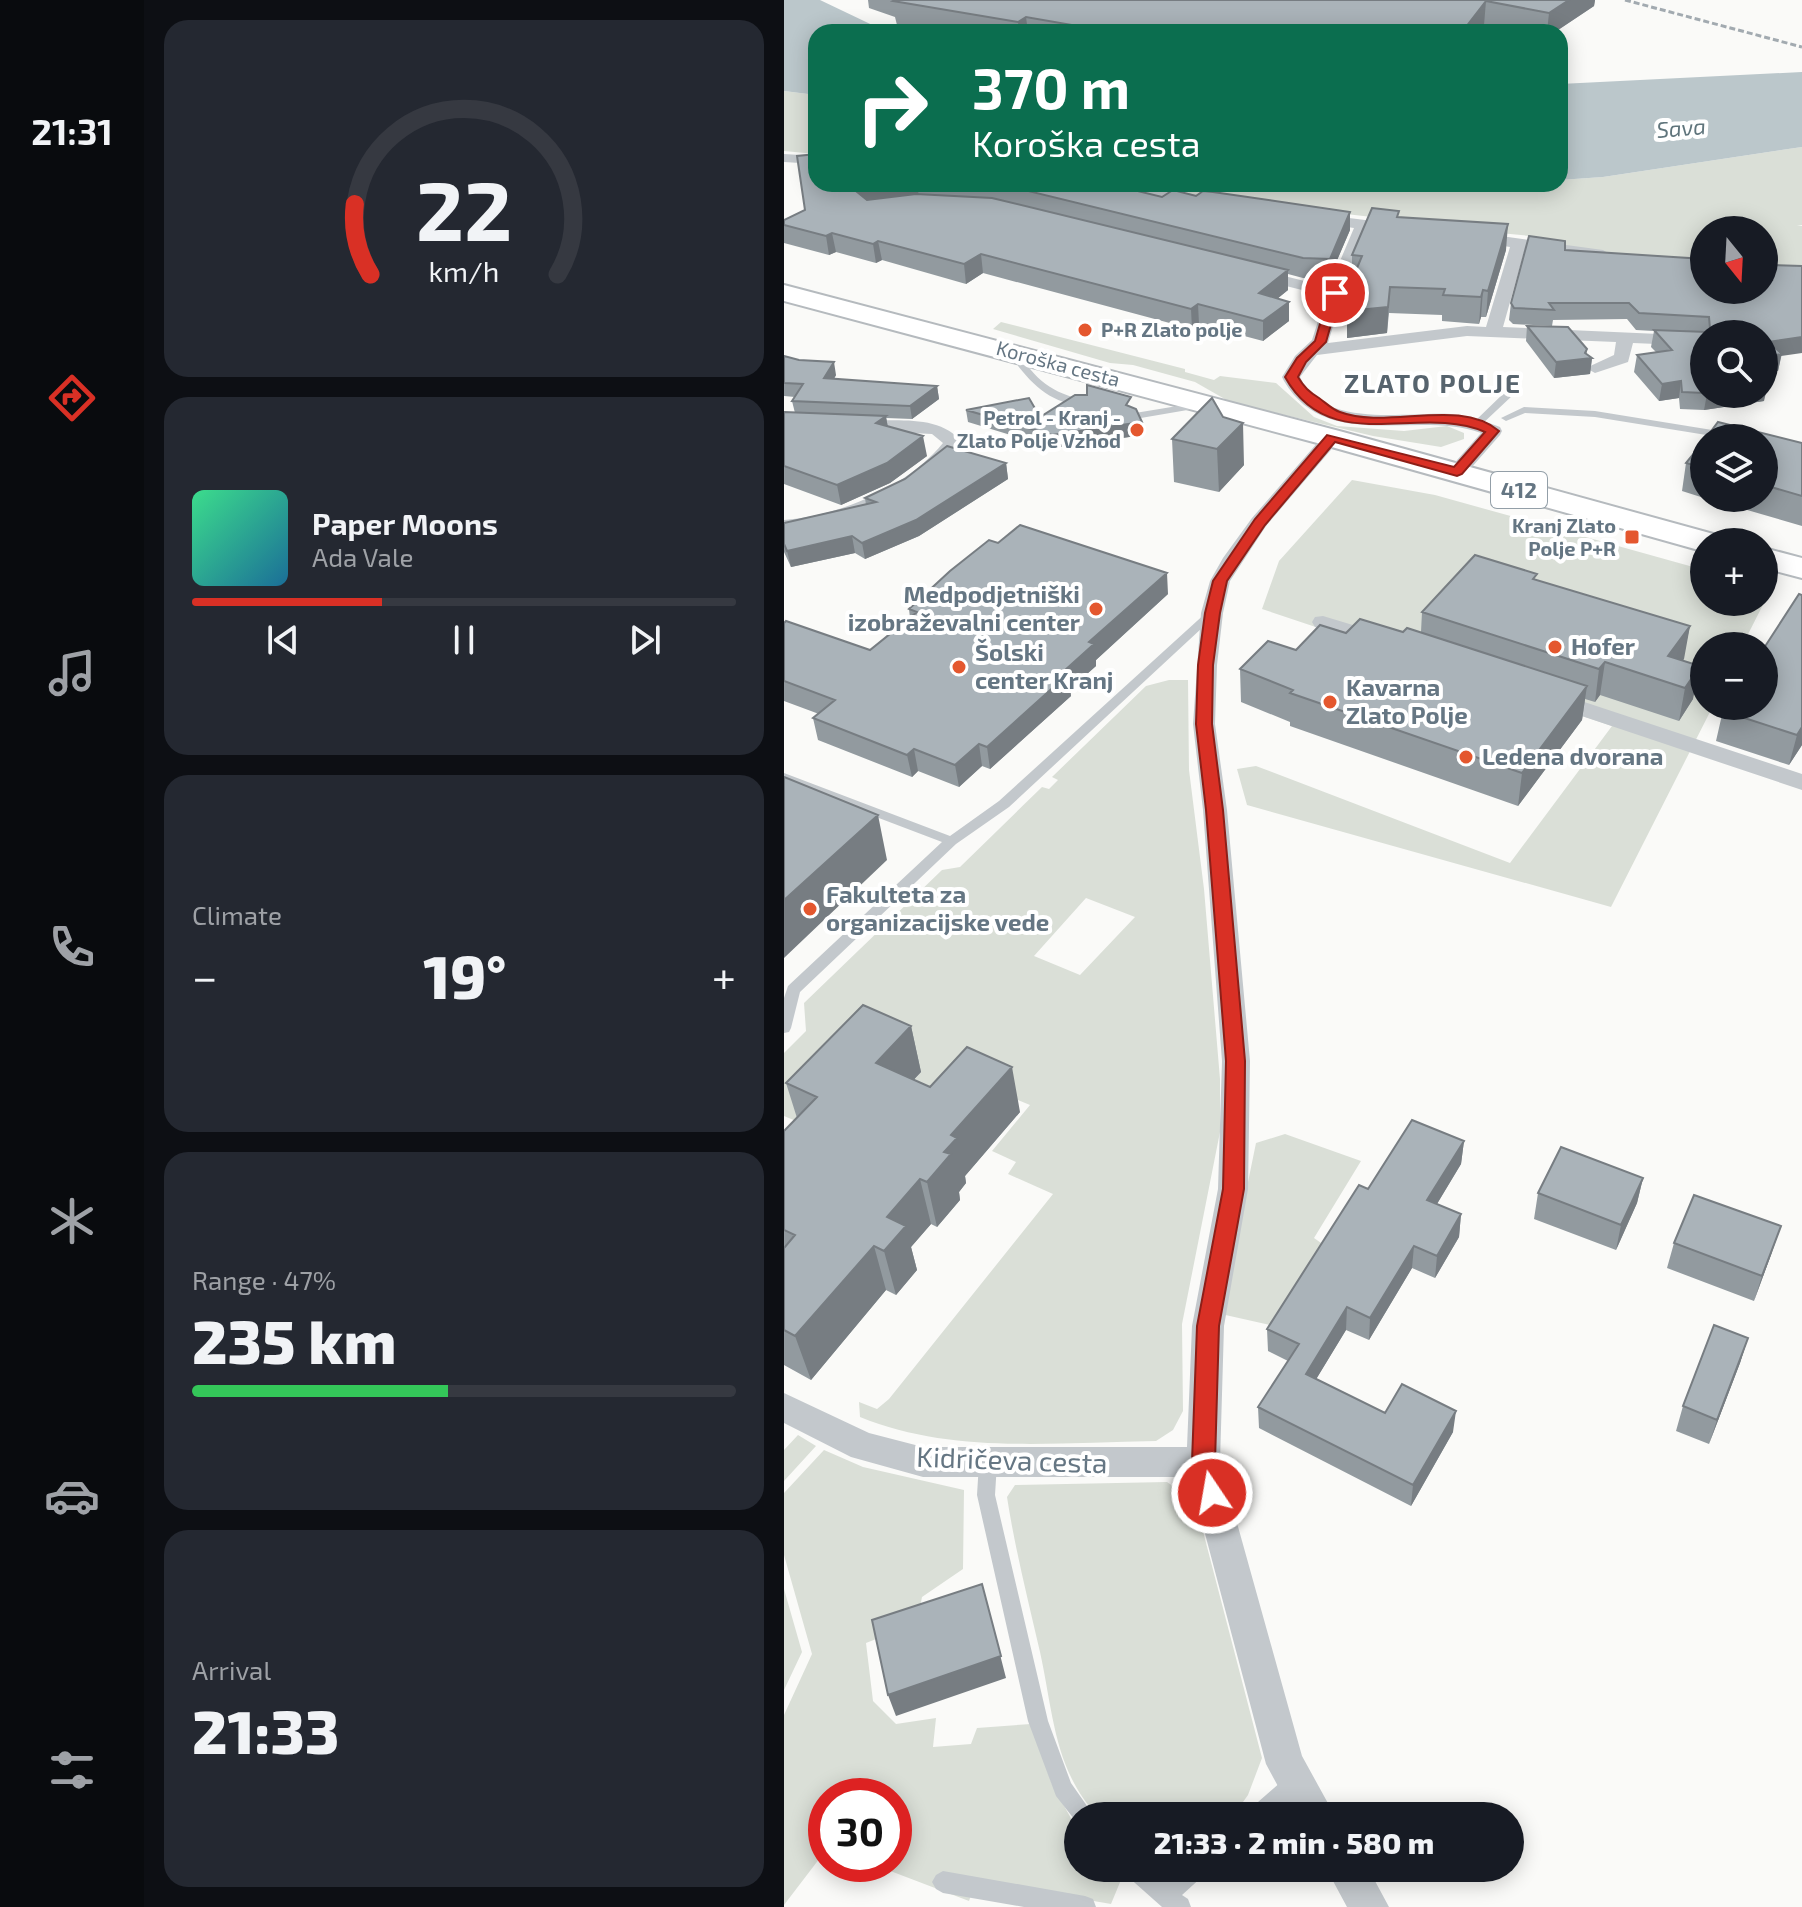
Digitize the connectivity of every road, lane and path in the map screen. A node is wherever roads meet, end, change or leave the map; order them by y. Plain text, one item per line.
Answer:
1 (784, 158) edge
2 (808, 159) edge
3 (808, 160) edge
4 (784, 166) edge
5 (1156, 192) edge
6 (1212, 203) edge
7 (1302, 217) edge
8 (1363, 225) junction
9 (1410, 230) edge
10 (1457, 236) edge
11 (1519, 243) junction
12 (1615, 257) edge
13 (784, 267) edge
14 (1233, 269) edge
15 (784, 293) edge
16 (1335, 293) junction
17 (841, 308) junction
18 (1681, 323) edge
19 (1494, 330) junction
20 (1625, 339) junction
21 (1690, 341) edge
22 (1312, 350) junction
23 (1013, 352) junction
24 (1595, 368) dead end
25 (1508, 384) dead end
26 (1083, 403) edge
27 (1206, 405) junction
28 (1135, 416) edge
29 (1506, 418) dead end
30 (1477, 424) junction
31 (834, 425) edge
32 (1690, 429) edge
33 (1332, 438) junction
34 (1457, 472) junction
35 (784, 526) edge
36 (1690, 538) edge
37 (1778, 562) edge
38 (1802, 568) edge
39 (1212, 613) junction
40 (1323, 622) edge
41 (1395, 646) edge
42 (1531, 691) edge
43 (784, 777) edge
44 (1802, 782) edge
45 (951, 841) junction
46 (784, 1028) edge
47 (784, 1407) edge
48 (1203, 1462) junction
49 (988, 1463) junction
50 (1297, 1782) junction
51 (1073, 1802) edge
52 (1273, 1802) edge
53 (1308, 1802) edge
54 (943, 1882) dead end
55 (1150, 1882) edge
56 (1187, 1882) edge
57 (1354, 1882) edge
58 (1173, 1901) edge
59 (1085, 1907) edge
60 (1369, 1907) edge

1 - 2 street
3 - 4 street
5 - 6 street
7 - 8 street
8 - 9 street
8 - 16 street
10 - 11 street
11 - 12 street
11 - 19 street
13 - 17 main road, 412
14 - 16 street
15 - 17 main road, Koroška cesta / 412
16 - 22 street
17 - 23 main road, Koroška cesta / 412
18 - 19 street
19 - 20 street
19 - 22 street
20 - 21 street
20 - 24 street
22 - 30 street
23 - 26 lane
23 - 27 main road, Koroška cesta / 412
25 - 30 lane
27 - 28 lane
27 - 33 main road, Koroška cesta / 412
29 - 32 lane
30 - 34 street
31 - 35 street
33 - 34 main road, Koroška cesta / 412
33 - 39 street
34 - 36 main road, Koroška cesta / 412
37 - 38 main road
39 - 45 lane
39 - 48 street
40 - 41 street
42 - 44 street
43 - 45 lane
45 - 46 lane
47 - 49 street, Kidričeva cesta
48 - 49 street, Kidričeva cesta
48 - 50 street
49 - 51 lane
50 - 52 lane
50 - 53 street
54 - 59 lane
55 - 58 lane
56 - 58 lane
57 - 60 street

